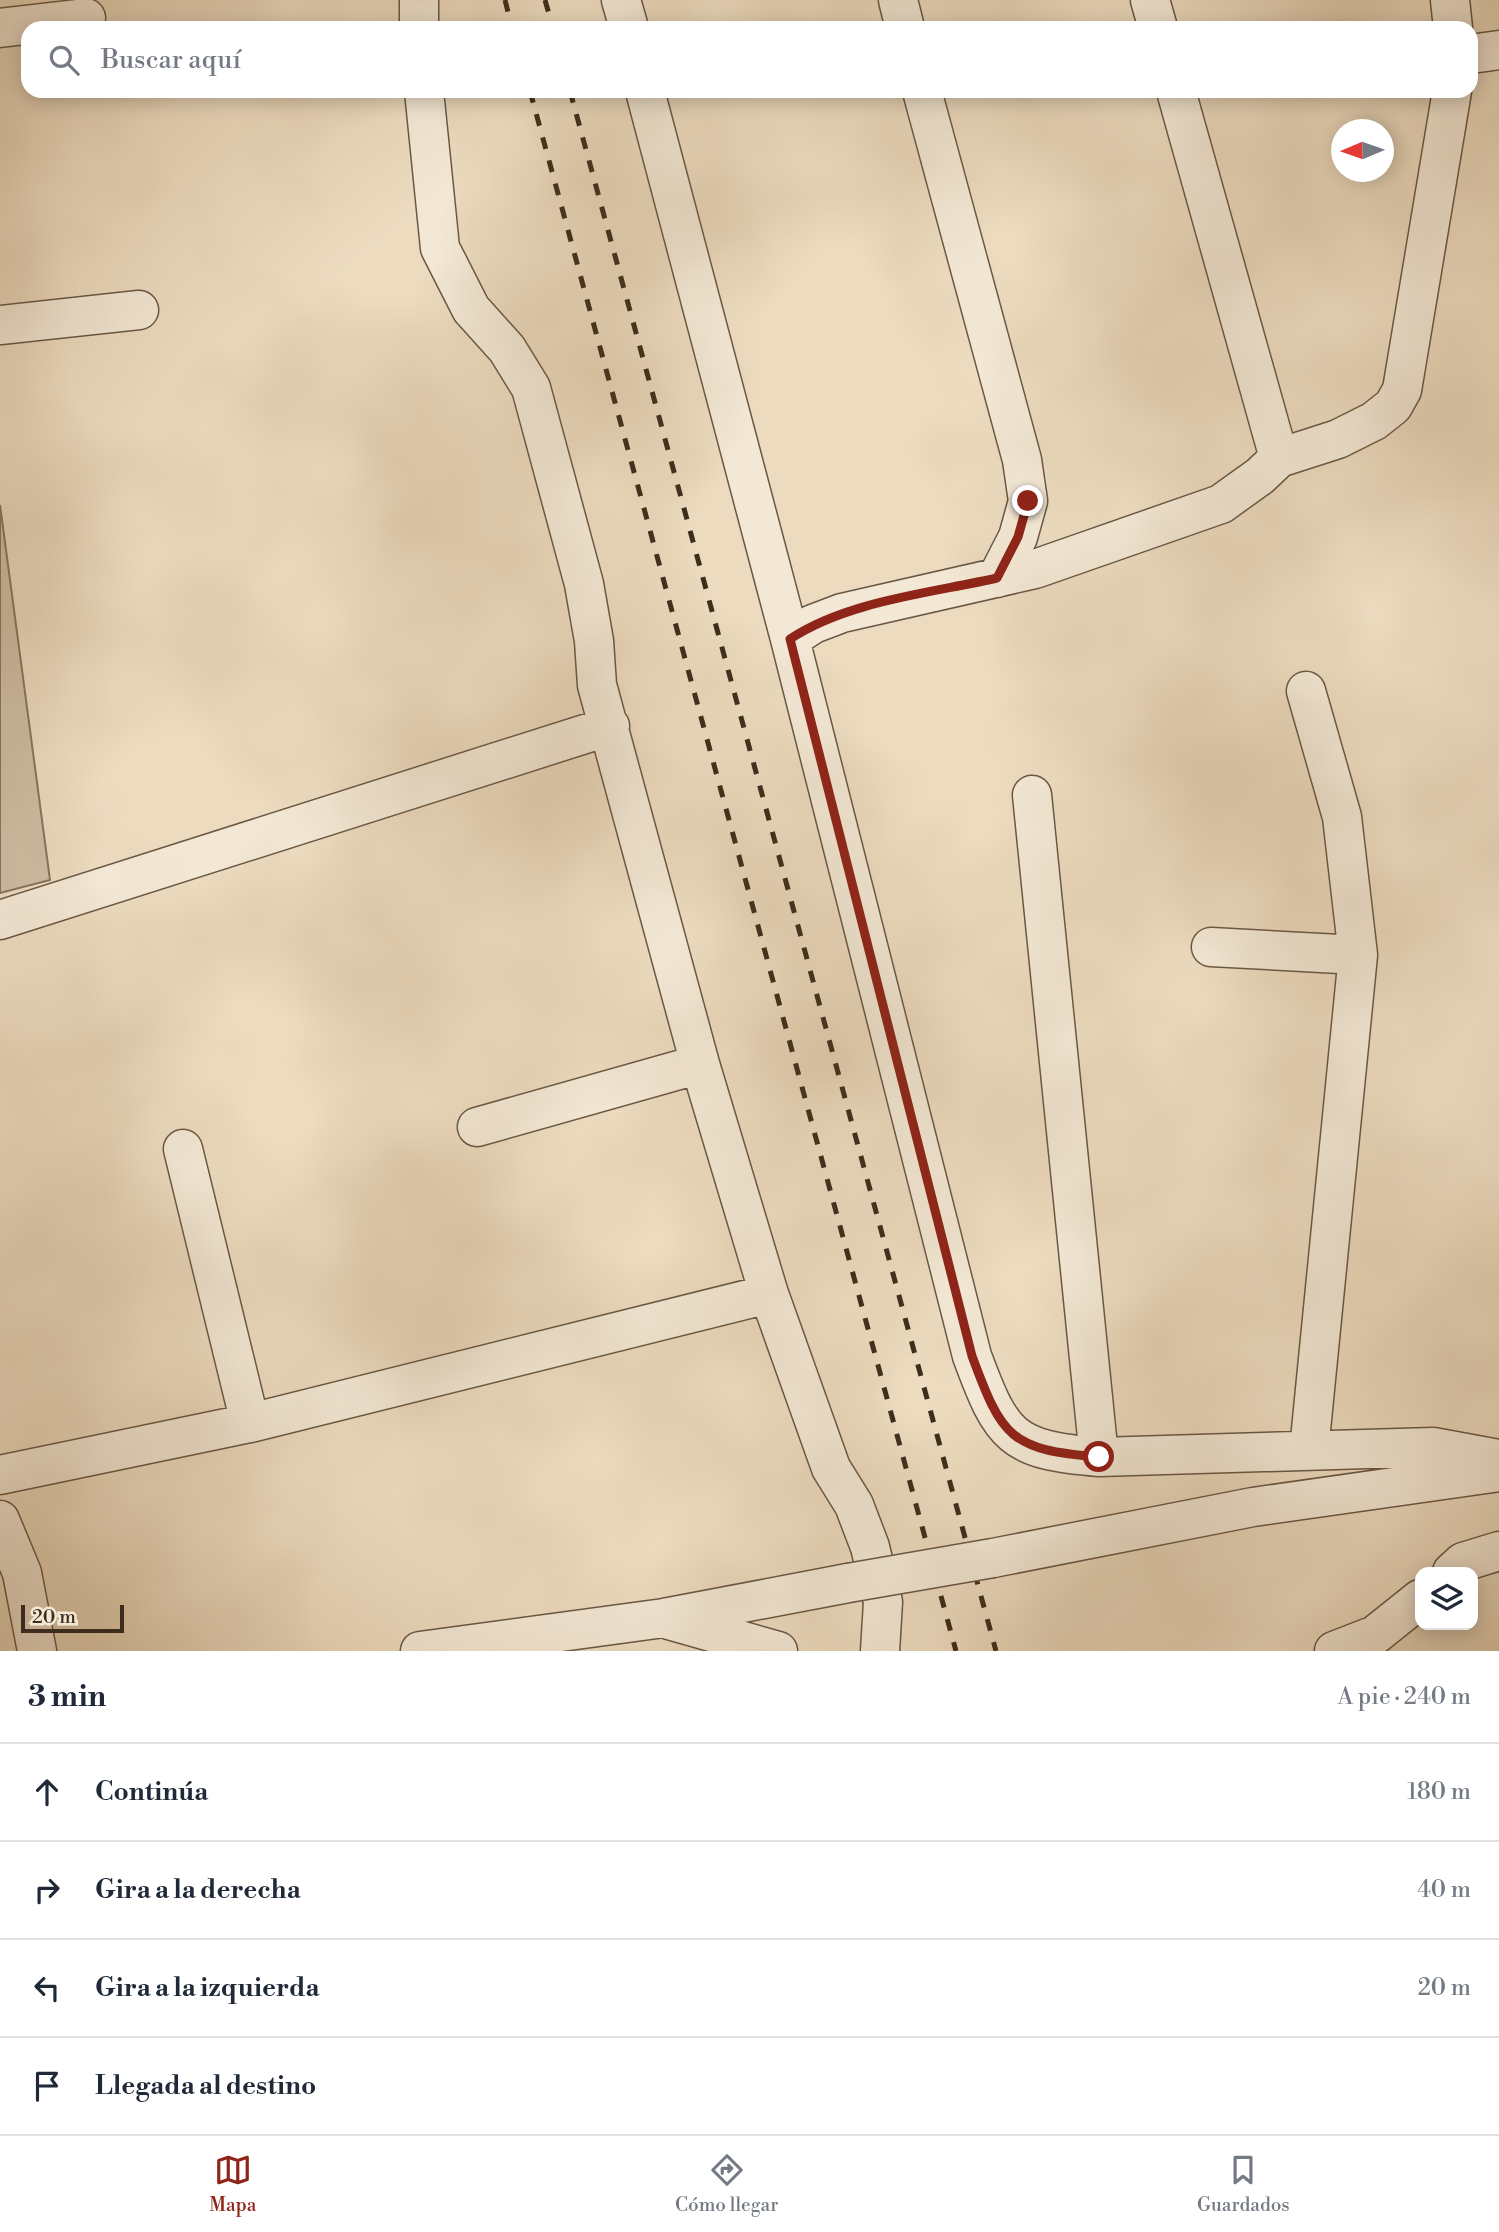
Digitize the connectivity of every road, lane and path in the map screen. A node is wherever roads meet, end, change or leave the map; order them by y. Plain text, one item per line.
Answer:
1 (419, 0) edge
2 (621, 0) edge
3 (898, 0) edge
4 (1150, 0) edge
5 (1450, 0) edge
6 (86, 18) dead end
7 (60, 21) edge
8 (419, 21) edge
9 (627, 21) edge
10 (903, 21) edge
11 (1156, 21) edge
12 (1452, 21) edge
13 (21, 26) edge
14 (0, 28) edge
15 (1499, 50) edge
16 (1478, 53) edge
17 (425, 98) edge
18 (647, 98) edge
19 (924, 98) edge
20 (1178, 98) edge
21 (1450, 98) edge
22 (139, 310) dead end
23 (0, 326) edge
24 (1279, 458) junction
25 (997, 578) junction
26 (790, 639) junction
27 (1306, 691) dead end
28 (610, 726) junction
29 (1032, 795) dead end
30 (0, 920) edge
31 (1211, 947) dead end
32 (1358, 955) junction
33 (700, 1064) junction
34 (477, 1127) dead end
35 (183, 1149) dead end
36 (769, 1294) junction
37 (250, 1423) junction
38 (1309, 1450) junction
39 (1099, 1457) junction
40 (1499, 1459) edge
41 (1499, 1472) edge
42 (0, 1475) edge
43 (0, 1520) edge
44 (1499, 1551) edge
45 (1457, 1567) edge
46 (1415, 1603) edge
47 (664, 1618) junction
48 (1369, 1643) edge
49 (37, 1651) edge
50 (420, 1651) edge
51 (778, 1651) edge
52 (880, 1651) edge
53 (1334, 1651) edge

1 - 8 street
2 - 9 street
3 - 10 street
4 - 11 street
5 - 12 street
6 - 7 street
13 - 14 street
15 - 16 street
17 - 28 street
18 - 26 street
19 - 25 street
20 - 24 street
21 - 24 street
22 - 23 street
24 - 25 street
25 - 26 street
26 - 39 street
27 - 32 street
28 - 30 street
28 - 33 street
29 - 39 street
31 - 32 street
32 - 38 street
33 - 34 street
33 - 36 street
35 - 37 street
36 - 37 street
36 - 52 street
37 - 42 street
38 - 39 street
38 - 40 street
41 - 47 street, bridge
43 - 49 street
44 - 45 street
46 - 48 street
47 - 50 street
47 - 51 street
48 - 53 street

